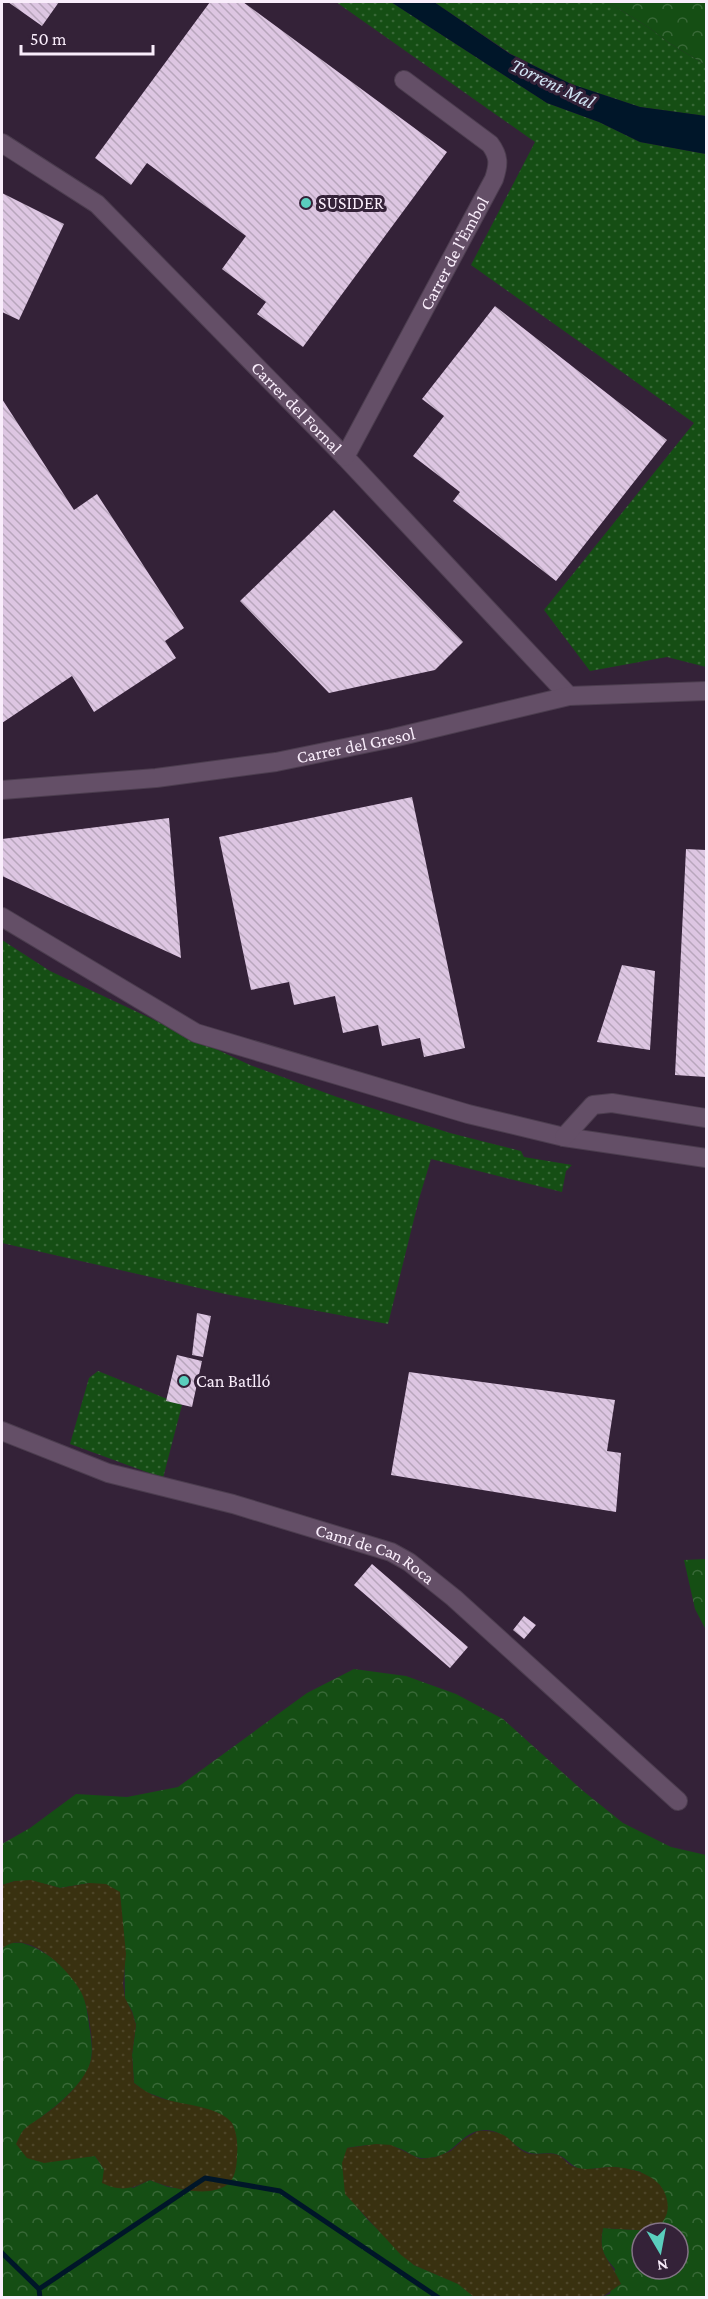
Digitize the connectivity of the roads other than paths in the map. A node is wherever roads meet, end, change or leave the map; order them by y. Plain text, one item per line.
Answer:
1 (404, 80) dead end
2 (2, 143) edge
3 (345, 457) junction
4 (706, 691) edge
5 (568, 696) junction
6 (2, 790) edge
7 (2, 917) edge
8 (706, 1118) edge
9 (564, 1137) junction
10 (706, 1158) edge
11 (2, 1431) edge
12 (678, 1801) dead end

1 - 3 street, Carrer de l'Èmbol
2 - 3 street, Carrer del Fornal
3 - 5 street, Carrer del Fornal
4 - 5 street, Carrer del Gresol
5 - 6 street, Carrer del Gresol
7 - 9 street
8 - 9 street
9 - 10 street
11 - 12 street, Camí de Can Roca

